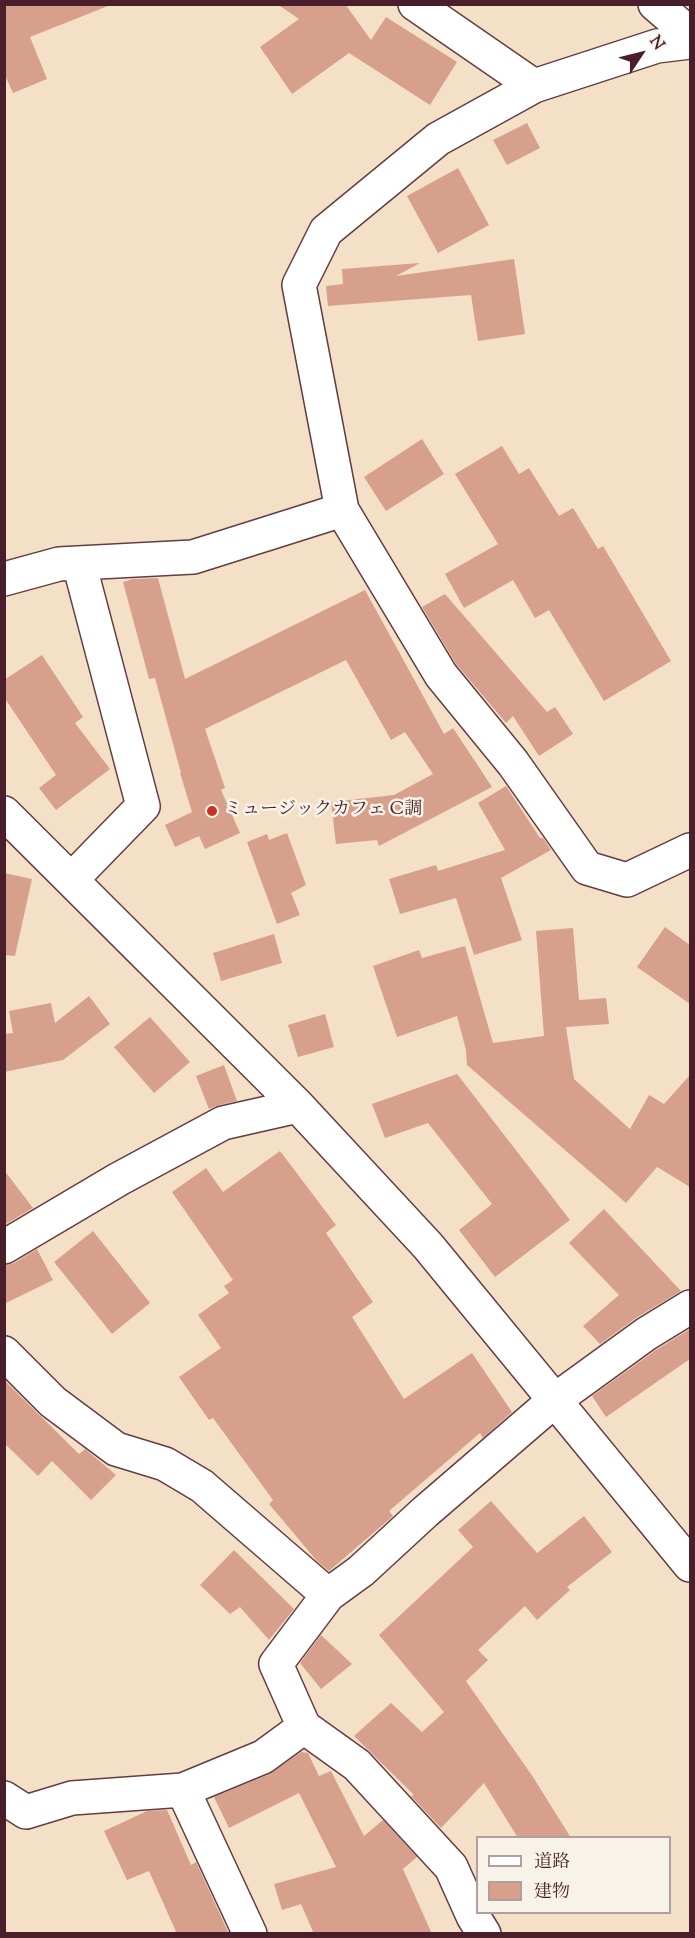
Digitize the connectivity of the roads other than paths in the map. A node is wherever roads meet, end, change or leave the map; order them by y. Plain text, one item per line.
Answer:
1 (415, 4) edge
2 (655, 4) edge
3 (690, 34) edge
4 (690, 42) edge
5 (534, 86) junction
6 (342, 510) junction
7 (79, 563) junction
8 (4, 579) edge
9 (4, 813) edge
10 (690, 850) edge
11 (72, 879) junction
12 (298, 1106) junction
13 (4, 1247) edge
14 (690, 1307) edge
15 (4, 1353) edge
16 (555, 1400) junction
17 (690, 1565) edge
18 (328, 1595) junction
19 (304, 1727) junction
20 (183, 1790) junction
21 (4, 1797) edge
22 (250, 1934) edge
23 (484, 1934) edge

1 - 5 street
2 - 3 street
4 - 5 street
5 - 6 street
6 - 7 street
6 - 10 street
7 - 8 street
7 - 11 street
9 - 11 street
11 - 12 street
12 - 13 street
12 - 16 street
14 - 16 street
15 - 18 street
16 - 17 street
16 - 18 street
18 - 19 street
19 - 20 street
19 - 23 street
20 - 21 street
20 - 22 street

